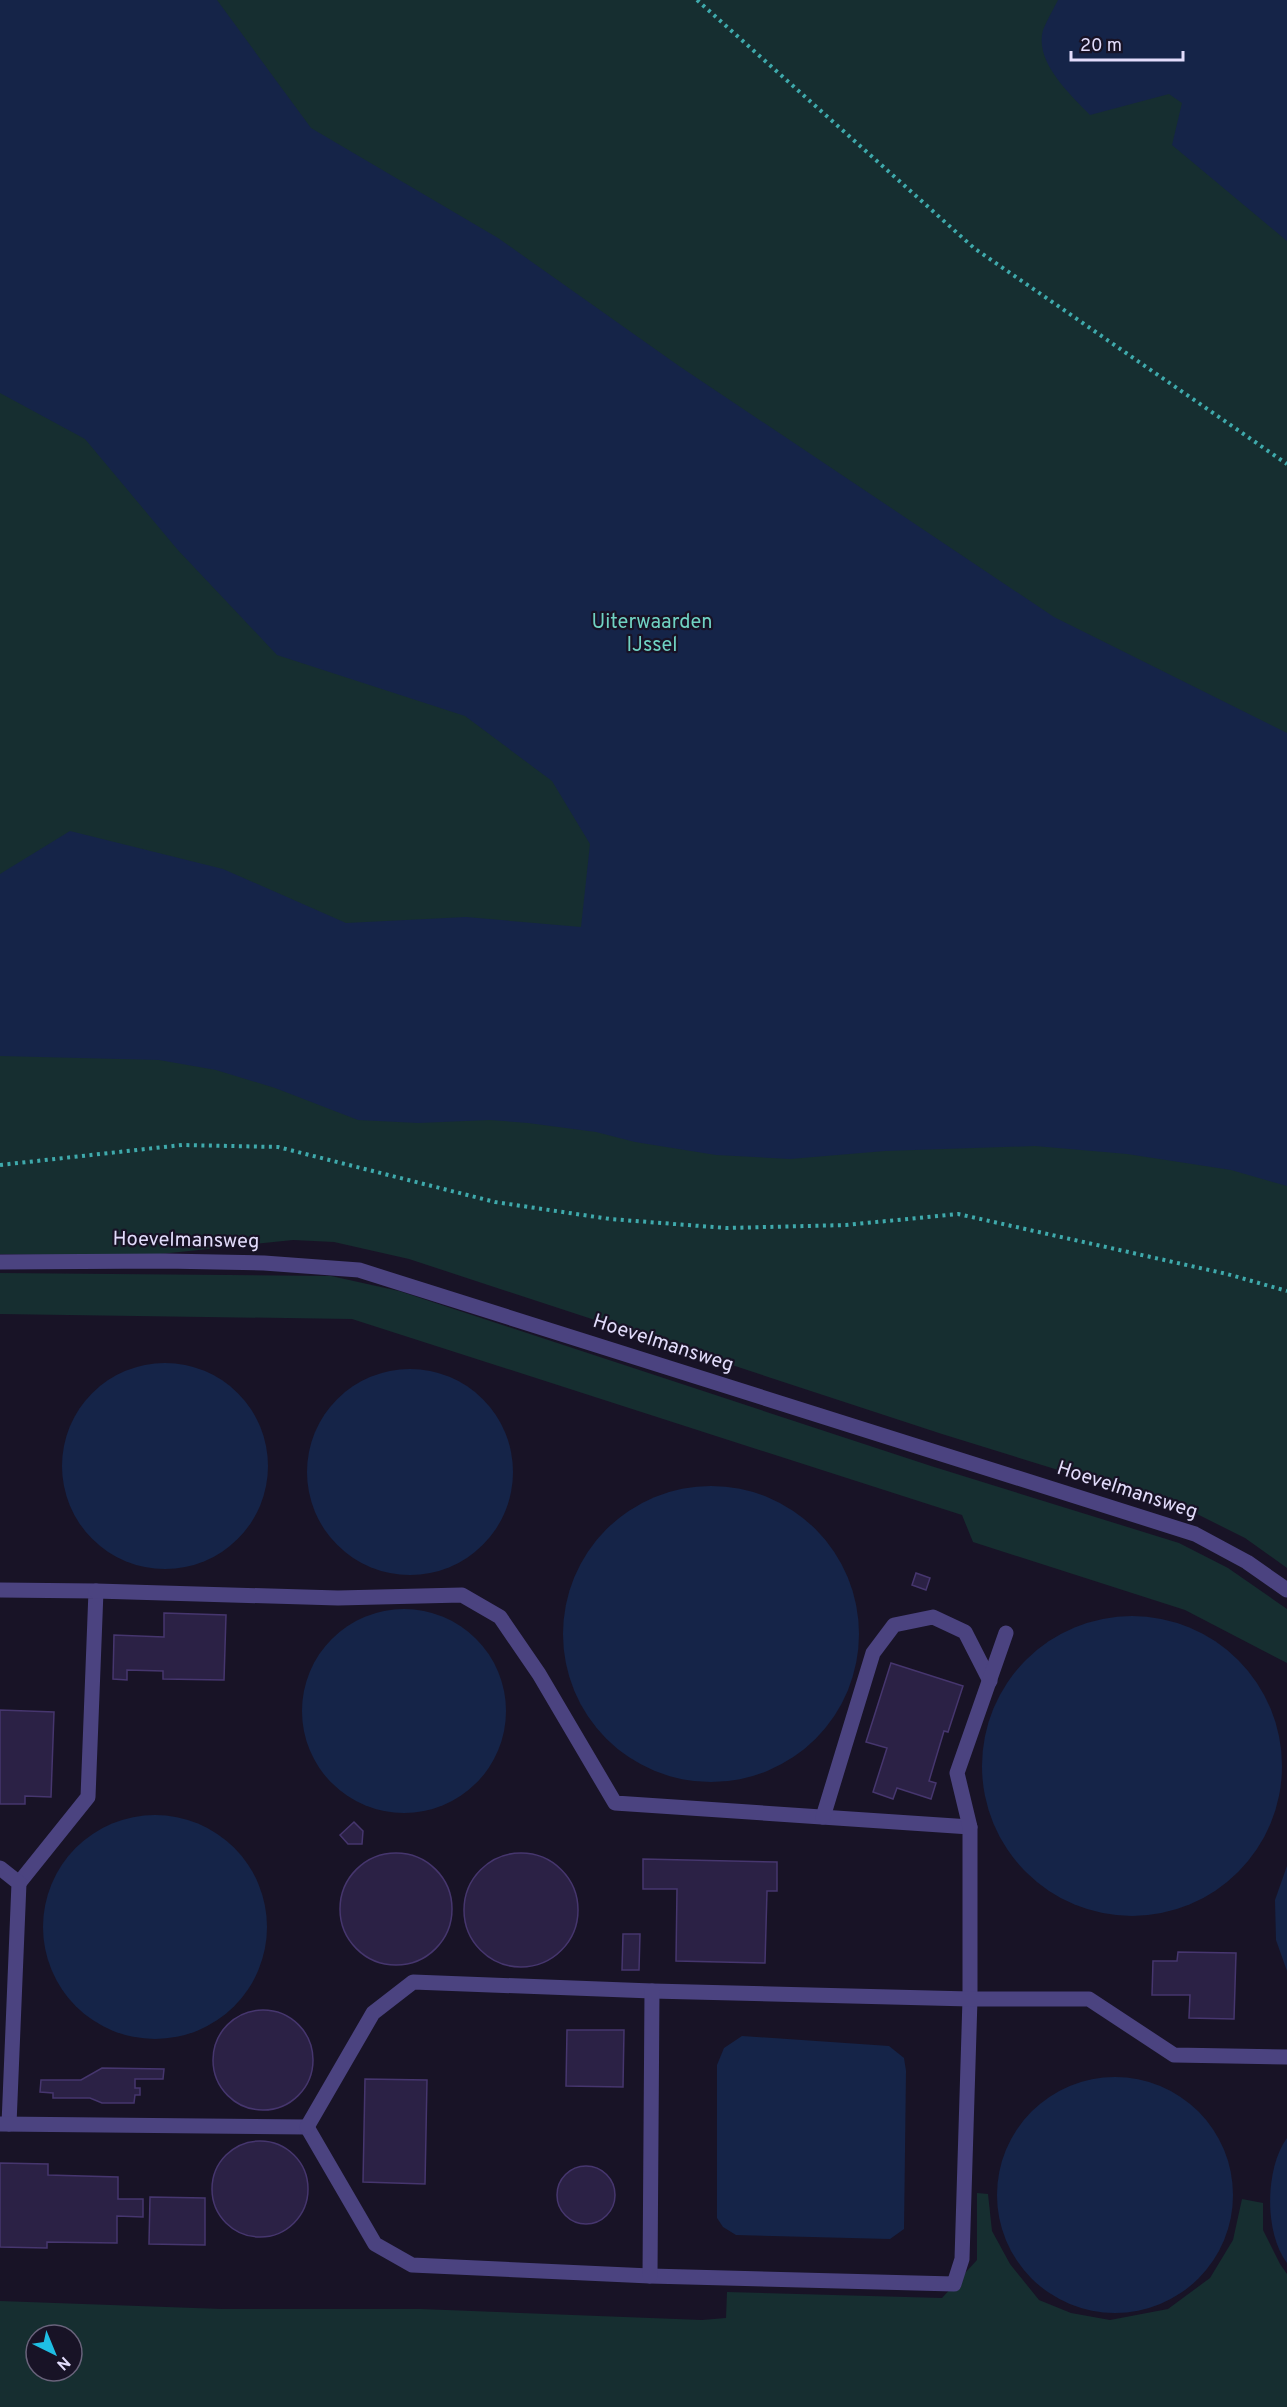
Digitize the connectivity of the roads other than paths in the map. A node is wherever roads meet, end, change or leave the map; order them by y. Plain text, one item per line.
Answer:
1 (0, 1262) edge
2 (0, 1590) edge
3 (1287, 1590) edge
4 (96, 1591) junction
5 (1006, 1633) dead end
6 (990, 1681) junction
7 (823, 1817) junction
8 (970, 1827) junction
9 (0, 1868) edge
10 (20, 1883) junction
11 (652, 1991) junction
12 (970, 2000) junction
13 (1287, 2057) edge
14 (5, 2124) edge
15 (307, 2127) junction
16 (650, 2276) junction

1 - 3 street, Hoevelmansweg
2 - 4 street
4 - 7 street
4 - 10 street
5 - 6 street
6 - 7 street
6 - 8 street
7 - 8 street
8 - 12 street
9 - 10 street
10 - 14 street
11 - 12 street
11 - 15 street
11 - 16 street
12 - 13 street
12 - 16 street
14 - 15 street
15 - 16 street

